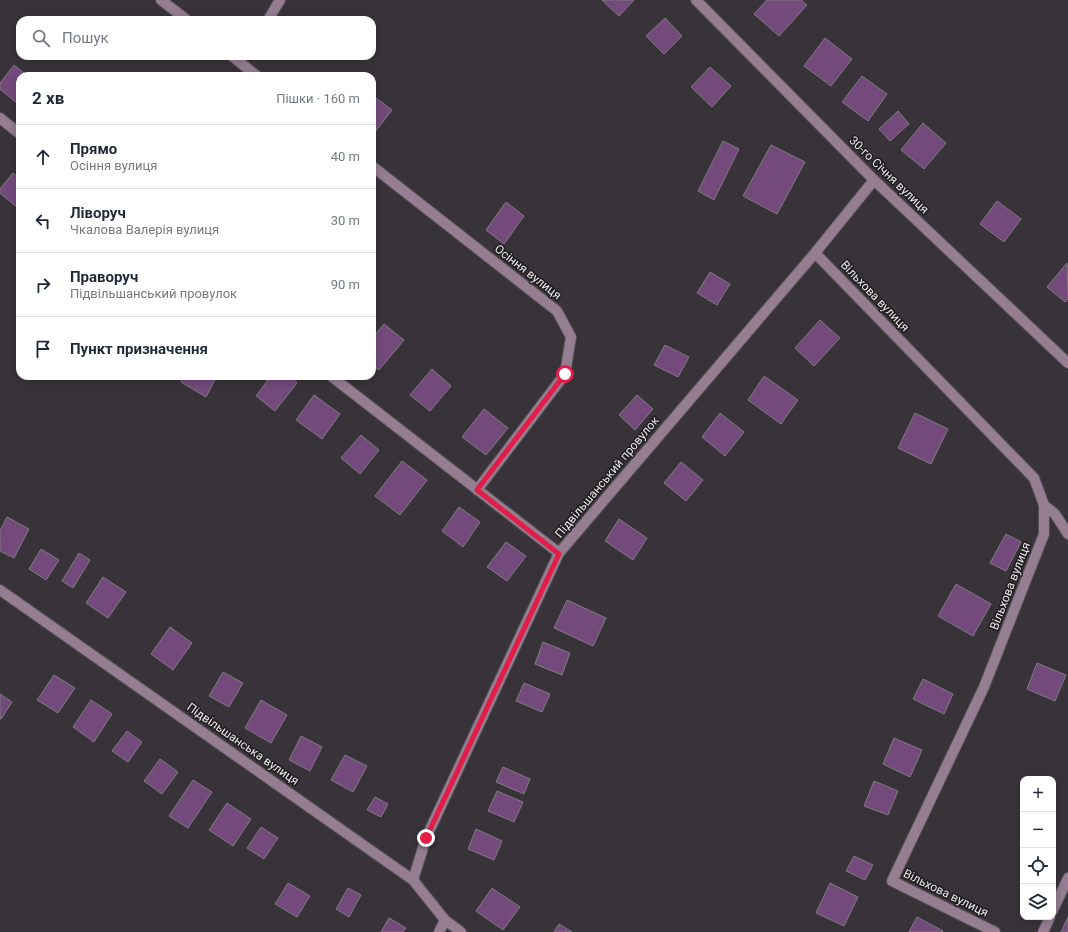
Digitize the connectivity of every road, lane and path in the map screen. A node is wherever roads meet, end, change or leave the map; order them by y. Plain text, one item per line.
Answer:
1 (161, 0) edge
2 (280, 0) edge
3 (696, 0) edge
4 (181, 16) edge
5 (270, 16) edge
6 (244, 60) edge
7 (254, 72) edge
8 (0, 118) edge
9 (16, 131) edge
10 (376, 169) edge
11 (874, 180) junction
12 (815, 252) junction
13 (1068, 363) edge
14 (336, 380) edge
15 (477, 490) junction
16 (1044, 505) junction
17 (1068, 534) edge
18 (559, 554) junction
19 (0, 590) edge
20 (1068, 878) edge
21 (413, 880) junction
22 (1056, 904) edge
23 (445, 920) junction
24 (1049, 920) edge
25 (439, 932) edge
26 (461, 932) edge
27 (995, 932) edge
28 (1043, 932) edge

1 - 4 street
2 - 5 street
3 - 11 street, 30-го Січня вулиця
6 - 7 street
8 - 9 street
10 - 15 street, Осіння вулиця
11 - 12 street, Підвільшанський провулок
11 - 13 street, 30-го Січня вулиця
12 - 16 street, Вільхова вулиця
12 - 18 street, Підвільшанський провулок
14 - 15 street
15 - 18 street
16 - 17 street
16 - 27 street, Вільхова вулиця
18 - 21 street, Підвільшанський провулок
19 - 21 street, Підвільшанська вулиця
20 - 22 street
21 - 23 street, Підвільшанська вулиця
23 - 25 street
23 - 26 street, Підвільшанська вулиця
24 - 28 street

